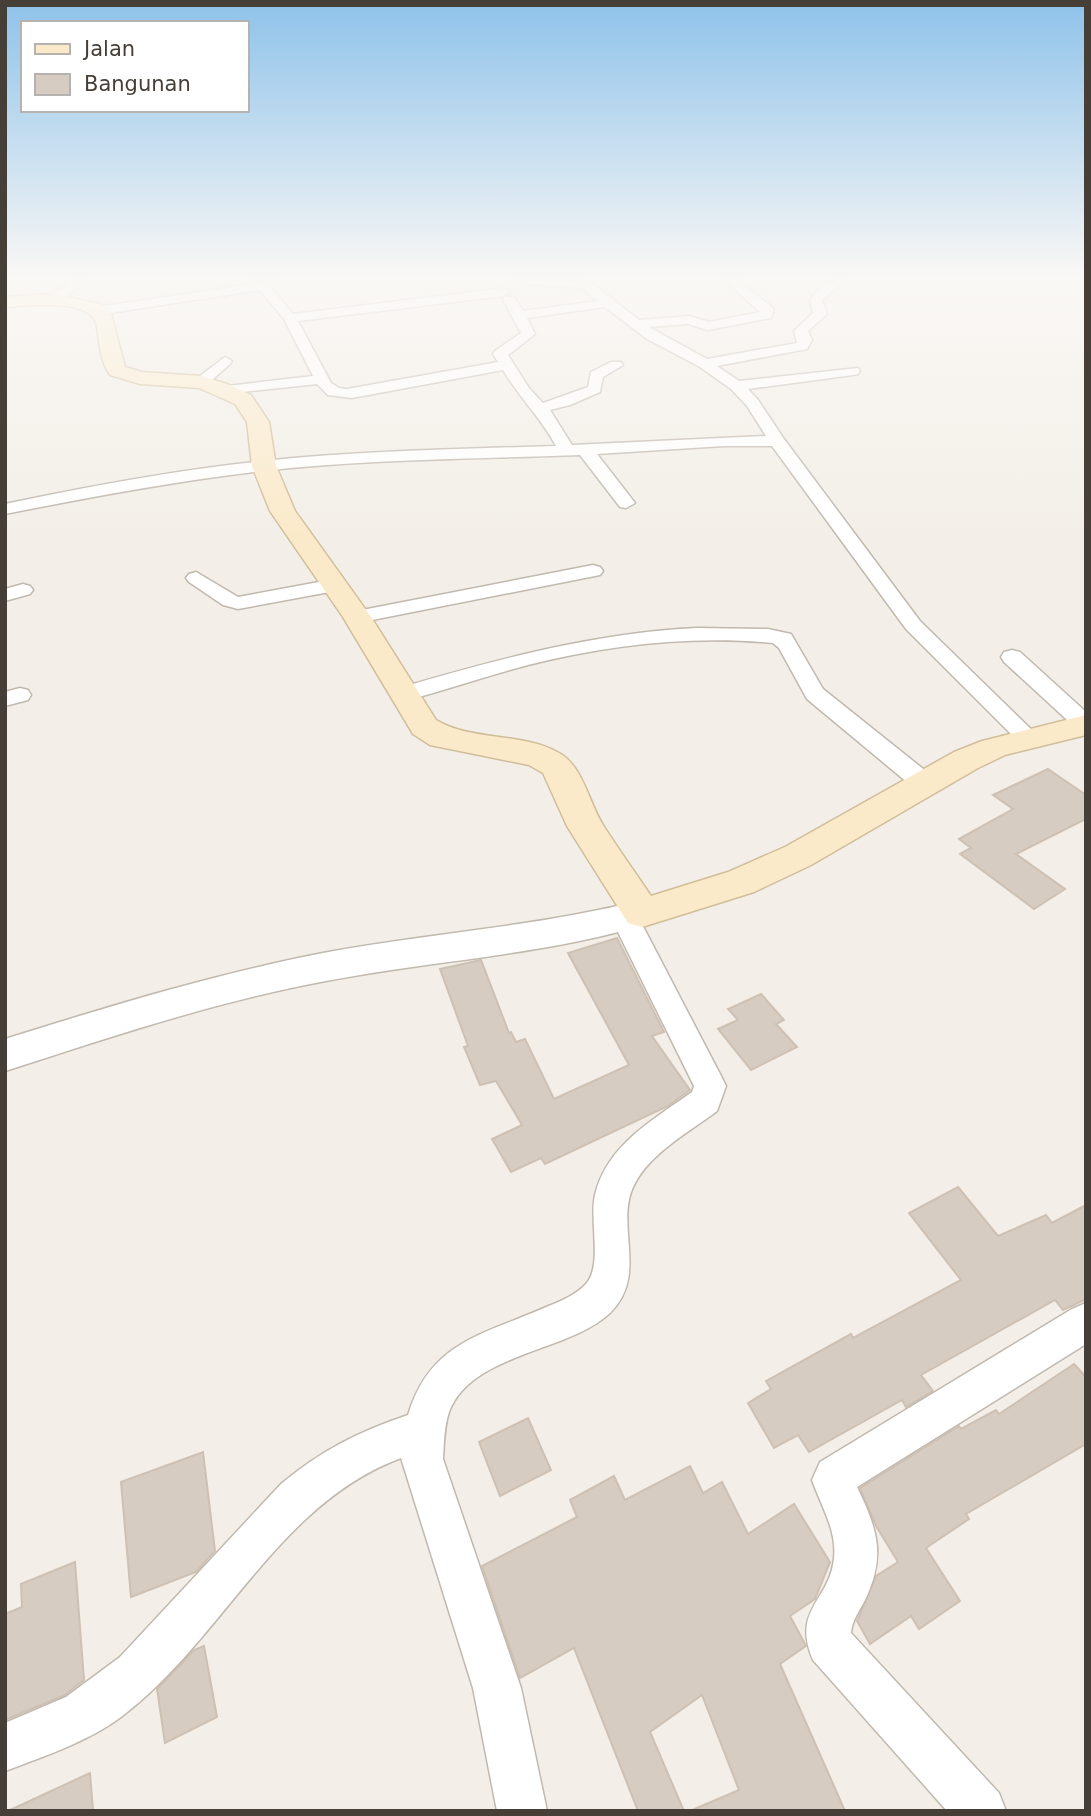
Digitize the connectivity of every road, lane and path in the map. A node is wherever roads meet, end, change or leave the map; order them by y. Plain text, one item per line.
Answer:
1 (113, 365) edge
2 (223, 365) edge
3 (315, 365) edge
4 (507, 365) joint
5 (615, 365) dead end
6 (706, 365) edge
7 (853, 371) dead end
8 (322, 379) junction
9 (737, 386) junction
10 (214, 387) junction
11 (540, 408) junction
12 (776, 441) junction
13 (575, 449) junction
14 (264, 467) junction
15 (626, 503) dead end
16 (5, 509) edge
17 (593, 571) dead end
18 (195, 578) dead end
19 (334, 585) junction
20 (357, 617) junction
21 (1012, 657) dead end
22 (404, 694) junction
23 (1086, 725) edge
24 (1029, 739) junction
25 (923, 782) junction
26 (633, 915) junction
27 (5, 1055) edge
28 (1086, 1322) edge
29 (423, 1430) junction
30 (5, 1747) edge
31 (522, 1811) edge
32 (981, 1811) edge

1 - 10 main road
2 - 10 street
3 - 8 street
4 - 8 street
4 - 11 street
5 - 11 street
6 - 9 street
7 - 9 street
8 - 10 street
9 - 12 street
10 - 14 main road
11 - 13 street
12 - 13 street
12 - 24 street
13 - 14 street
13 - 15 street
14 - 16 street
14 - 19 main road
17 - 20 street
18 - 19 street
19 - 20 main road
20 - 22 main road
21 - 23 street
22 - 25 street
22 - 26 main road
23 - 24 main road
24 - 25 main road
25 - 26 main road
26 - 27 street
26 - 29 street
28 - 32 street
29 - 30 street
29 - 31 street

